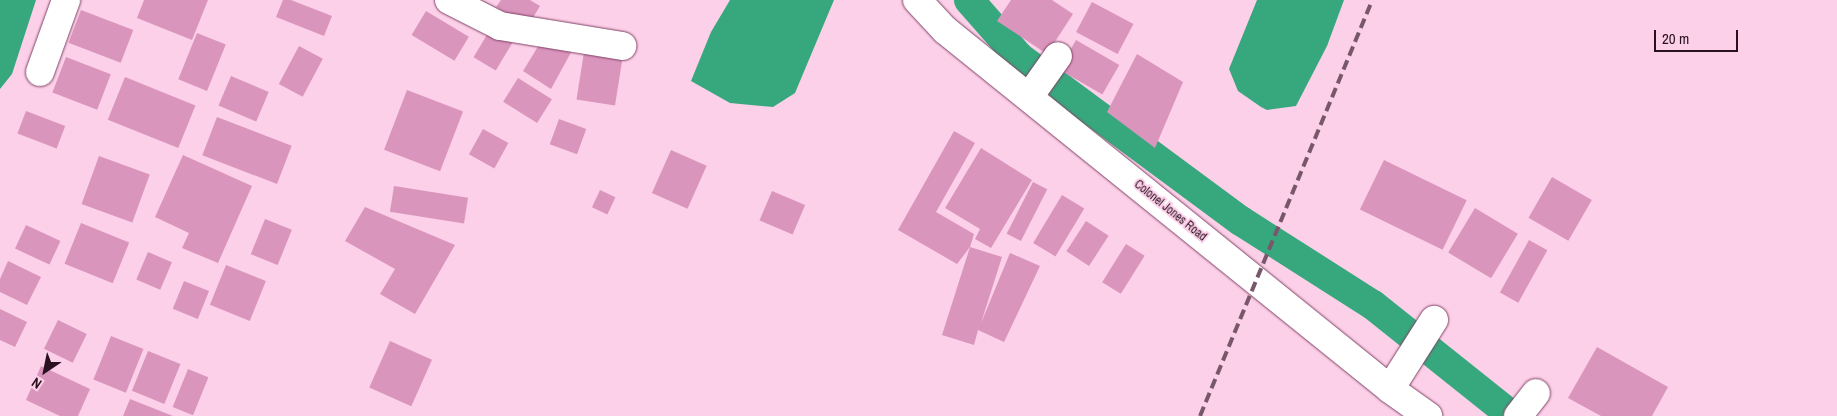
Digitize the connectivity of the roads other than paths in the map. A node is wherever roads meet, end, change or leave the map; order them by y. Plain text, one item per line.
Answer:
1 (66, 0) edge
2 (449, 0) edge
3 (918, 0) edge
4 (622, 46) dead end
5 (1058, 56) dead end
6 (40, 72) dead end
7 (1030, 97) junction
8 (1434, 320) dead end
9 (1390, 389) junction
10 (1536, 393) dead end
11 (1428, 416) edge
12 (1518, 416) edge

1 - 6 street
2 - 4 street
3 - 7 street, Colonel Jones Road
5 - 7 street
7 - 9 street, Colonel Jones Road
8 - 9 street
9 - 11 street, Colonel Jones Road
10 - 12 street

